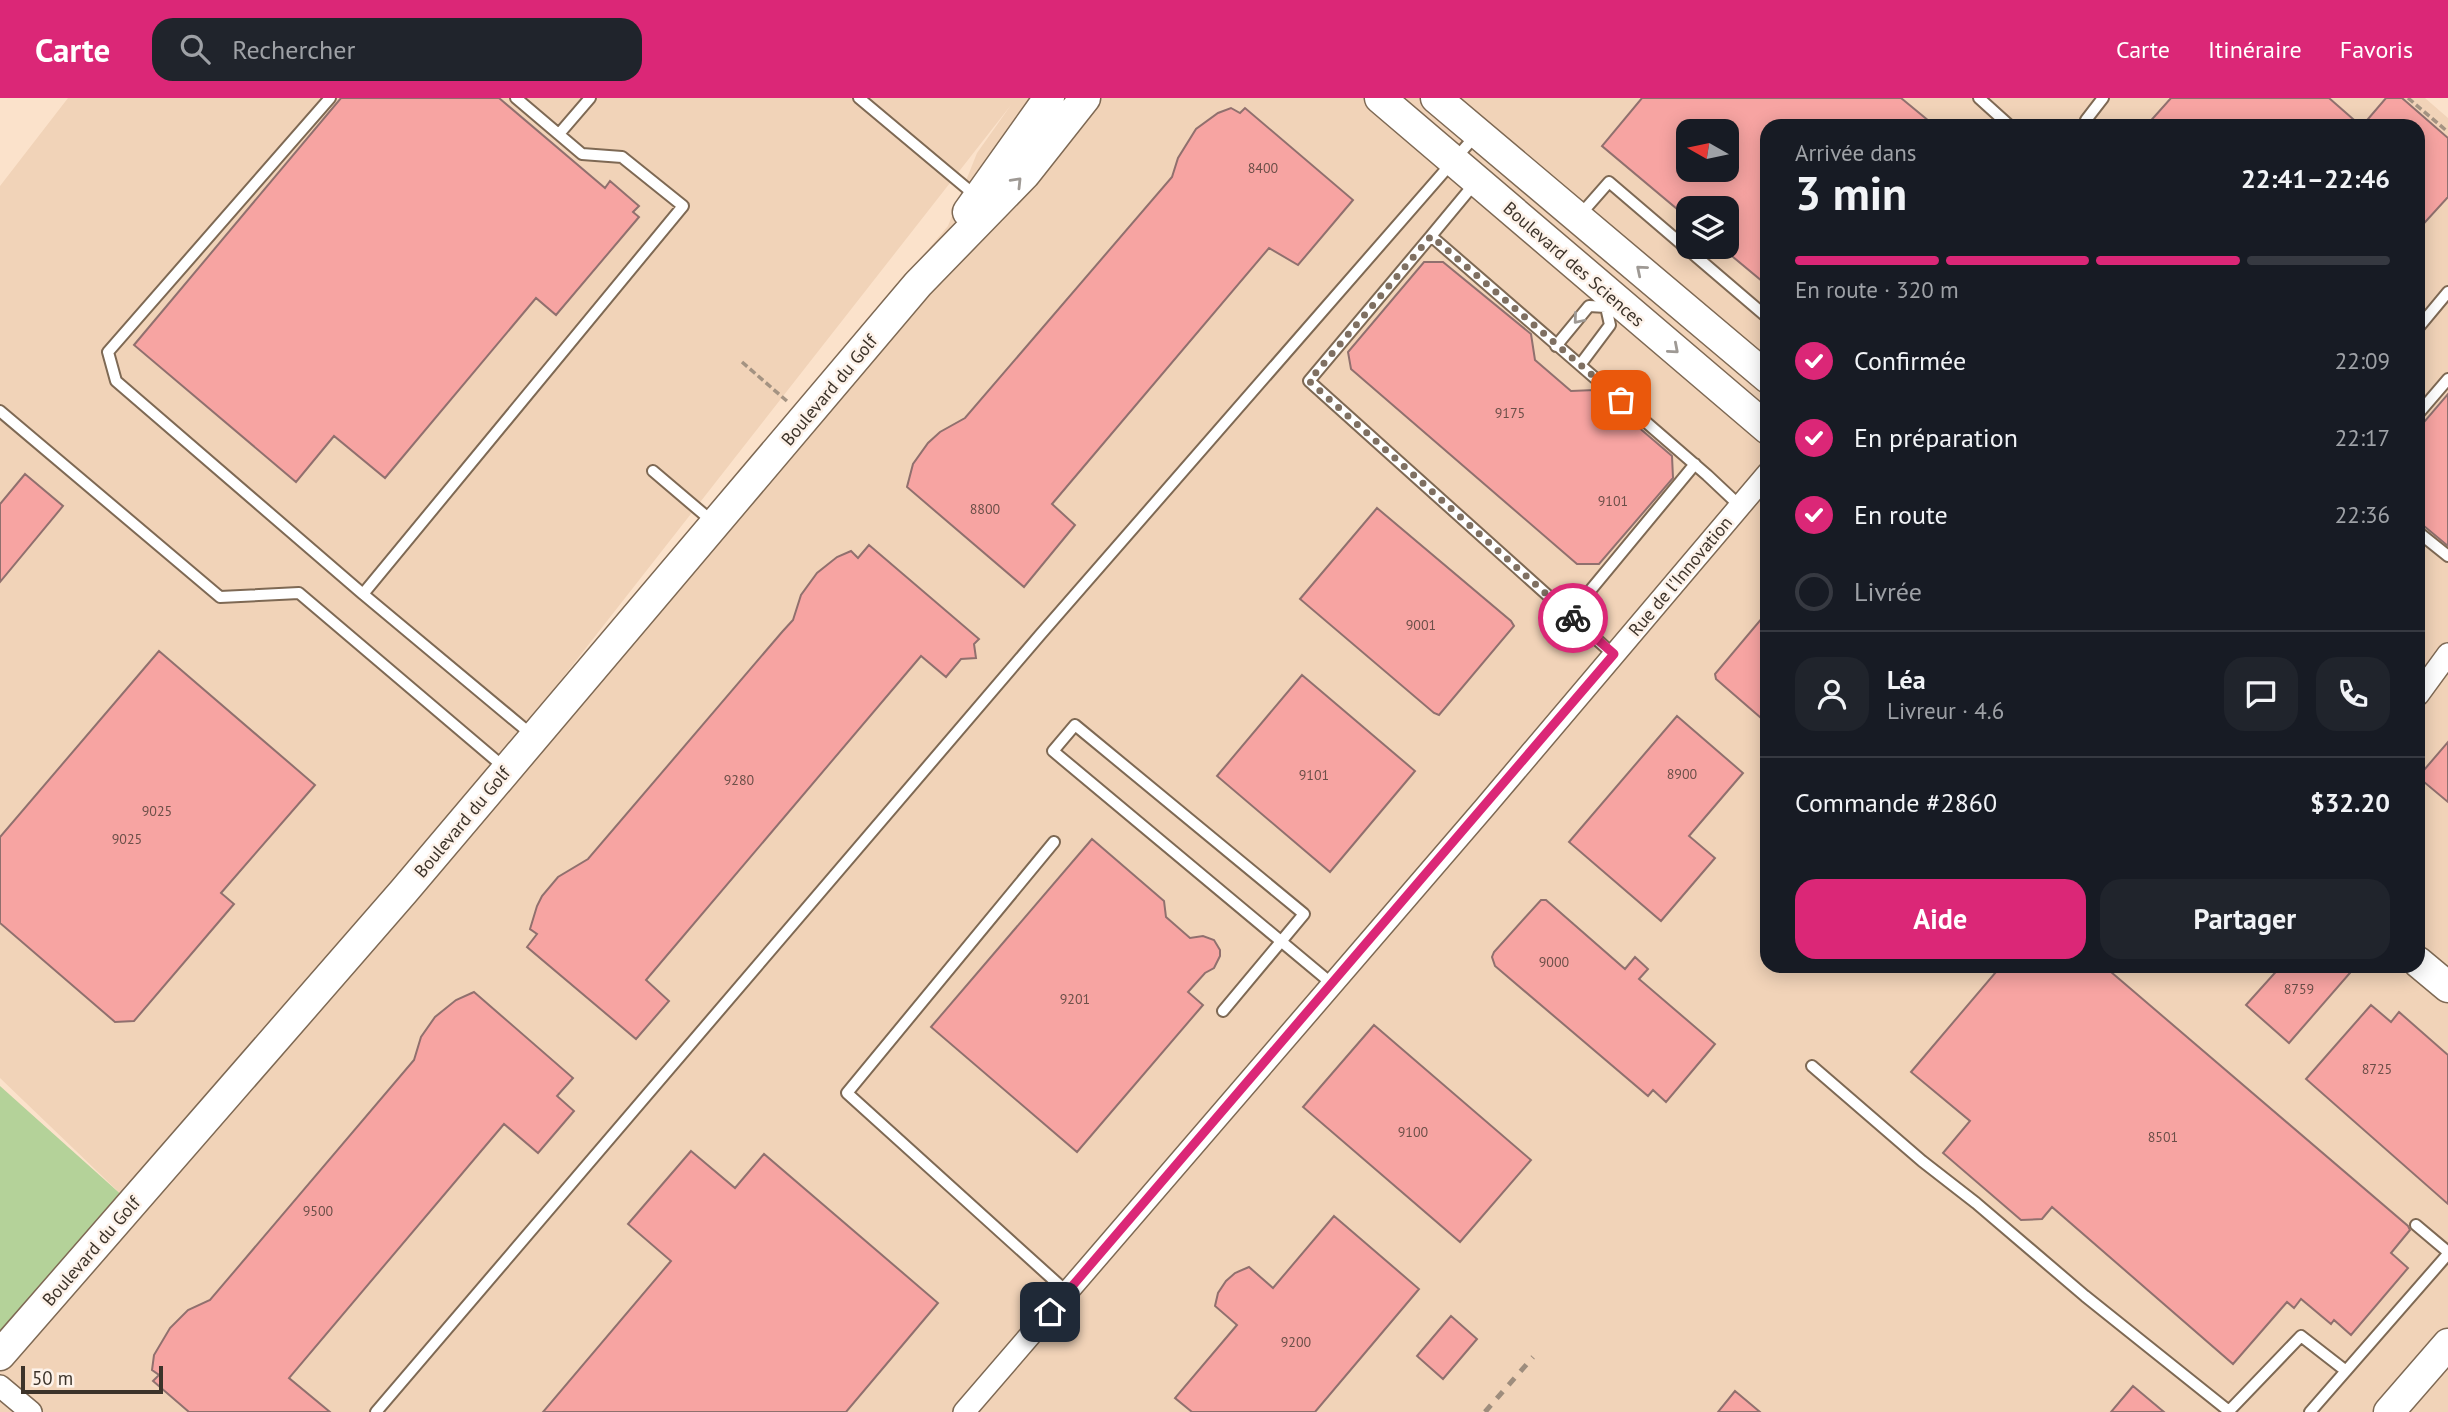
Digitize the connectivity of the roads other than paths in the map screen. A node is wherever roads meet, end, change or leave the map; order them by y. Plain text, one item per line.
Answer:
1 (330, 98) edge
2 (516, 98) edge
3 (590, 98) edge
4 (859, 98) edge
5 (1049, 98) edge
6 (1085, 98) edge
7 (1380, 98) edge
8 (1436, 98) edge
9 (1979, 98) edge
10 (2104, 98) edge
11 (2002, 119) edge
12 (2086, 119) edge
13 (1478, 133) junction
14 (559, 134) junction
15 (1454, 161) junction
16 (1477, 181) junction
17 (978, 198) junction
18 (1578, 217) junction
19 (1431, 236) junction
20 (918, 284) junction
21 (2448, 292) edge
22 (1610, 303) junction
23 (1760, 311) edge
24 (2425, 320) edge
25 (1556, 346) junction
26 (1580, 365) junction
27 (1760, 371) edge
28 (2448, 380) edge
29 (2425, 406) edge
30 (0, 411) edge
31 (1760, 423) edge
32 (1695, 464) junction
33 (653, 471) dead end
34 (1760, 482) edge
35 (1740, 506) junction
36 (715, 524) junction
37 (2425, 538) edge
38 (2448, 556) edge
39 (363, 594) junction
40 (1570, 615) junction
41 (1614, 654) junction
42 (2448, 654) edge
43 (2425, 685) edge
44 (535, 737) junction
45 (507, 769) junction
46 (1054, 842) dead end
47 (1281, 941) junction
48 (2425, 968) edge
49 (1332, 983) junction
50 (2448, 987) edge
51 (1223, 1012) dead end
52 (1812, 1066) dead end
53 (2416, 1225) dead end
54 (2448, 1253) edge
55 (1067, 1292) junction
56 (2448, 1345) edge
57 (0, 1355) edge
58 (2346, 1371) junction
59 (0, 1386) edge
60 (31, 1412) edge
61 (376, 1412) edge
62 (964, 1412) edge
63 (2229, 1412) edge
64 (2310, 1412) edge
65 (2389, 1412) edge

1 - 39 lane
2 - 14 lane
3 - 14 lane
4 - 17 lane
5 - 17 street, Boulevard du Golf
20 -> 6 street, Boulevard du Golf
7 - 15 street, Boulevard des Sciences
8 - 13 street, Boulevard des Sciences
9 - 11 lane
10 - 12 lane
13 - 15 lane
13 - 18 street, Boulevard des Sciences
14 - 39 lane
15 - 16 street, Boulevard des Sciences
15 - 61 lane
16 - 19 lane
16 - 22 street, Boulevard des Sciences
17 - 20 street, Boulevard du Golf
18 - 23 lane
27 -> 18 street, Boulevard des Sciences
19 - 25 lane
19 - 40 lane
20 - 36 street, Boulevard du Golf
21 - 24 lane
22 -> 25 lane
22 - 26 lane
22 -> 31 street, Boulevard des Sciences
25 - 26 lane
26 - 32 lane
28 - 29 lane
30 - 45 lane
32 - 35 lane
32 - 40 lane
33 - 36 lane
34 - 35 street, Rue de l'Innovation
35 - 41 street, Rue de l'Innovation
36 - 44 street, Boulevard du Golf
37 - 38 lane
39 - 44 lane
40 - 41 lane
41 - 49 street, Rue de l'Innovation
42 - 43 street
44 - 45 street, Boulevard du Golf
45 - 57 street, Boulevard du Golf
46 - 55 lane
47 - 47 lane
47 - 49 lane
47 - 51 lane
48 - 50 street
49 - 55 street, Rue de l'Innovation
52 - 63 lane
53 - 54 lane
54 - 58 lane
55 - 62 street, Rue de l'Innovation
56 - 65 street
58 - 63 lane
58 - 64 lane
59 - 60 street

